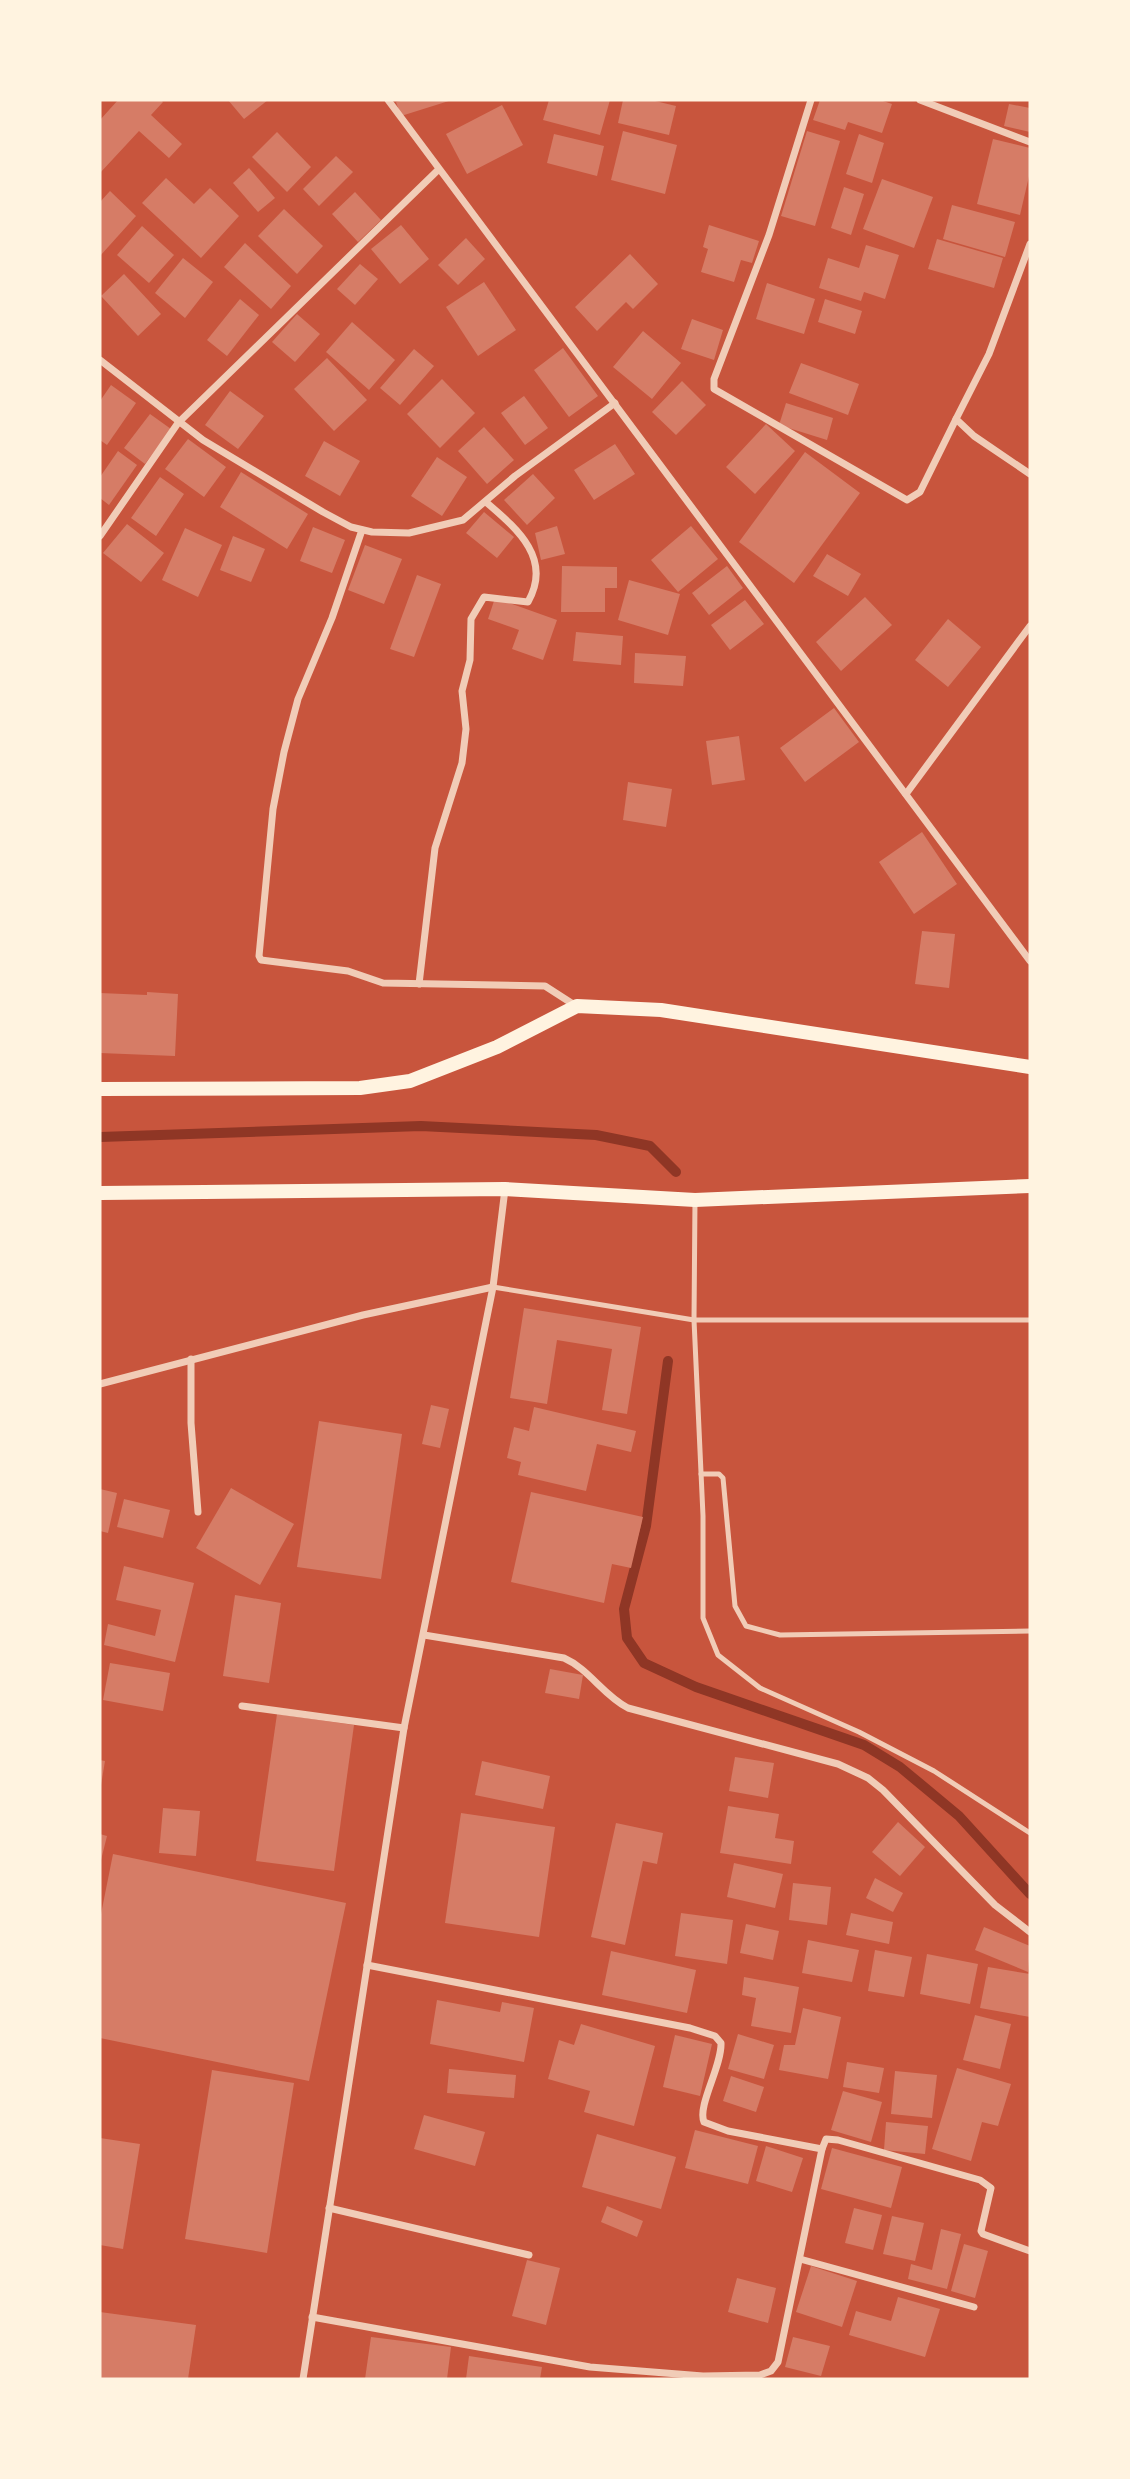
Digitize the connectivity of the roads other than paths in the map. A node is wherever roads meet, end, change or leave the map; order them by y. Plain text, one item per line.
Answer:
1 (388, 100) edge
2 (811, 100) edge
3 (920, 100) edge
4 (1030, 142) edge
5 (438, 170) junction
6 (1030, 244) edge
7 (100, 360) edge
8 (615, 403) junction
9 (956, 419) junction
10 (178, 423) junction
11 (1030, 474) edge
12 (486, 502) junction
13 (362, 530) junction
14 (100, 536) edge
15 (1030, 626) edge
16 (906, 794) junction
17 (1030, 961) edge
18 (419, 984) junction
19 (577, 1006) junction
20 (1030, 1067) edge
21 (100, 1089) edge
22 (1030, 1186) edge
23 (505, 1189) junction
24 (100, 1193) edge
25 (695, 1200) junction
26 (493, 1287) junction
27 (694, 1320) junction
28 (1030, 1320) edge
29 (191, 1359) junction
30 (100, 1384) edge
31 (701, 1474) junction
32 (198, 1512) dead end
33 (1030, 1631) edge
34 (424, 1635) junction
35 (242, 1706) dead end
36 (404, 1728) junction
37 (1030, 1833) edge
38 (1030, 1932) edge
39 (367, 1965) junction
40 (822, 2149) junction
41 (329, 2208) junction
42 (1030, 2251) edge
43 (529, 2255) dead end
44 (800, 2259) junction
45 (974, 2307) dead end
46 (312, 2317) junction
47 (303, 2379) edge

1 - 5 street
2 - 9 street
3 - 4 street
5 - 8 street
5 - 10 street
6 - 9 street
7 - 10 street
8 - 12 street
8 - 16 street
9 - 11 street
10 - 13 street
10 - 14 street
12 - 13 street
12 - 18 street
13 - 18 street
15 - 16 street
16 - 17 street
18 - 19 street
19 - 20 main road
19 - 21 main road
22 - 25 main road
23 - 24 main road
23 - 25 main road
23 - 26 street
25 - 27 lane
26 - 27 lane
26 - 29 street
26 - 34 street
27 - 28 lane
27 - 31 lane
29 - 30 street
29 - 32 street
31 - 33 lane
31 - 37 lane
34 - 36 street
34 - 38 street
35 - 36 street
36 - 39 street
39 - 40 street
39 - 41 street
40 - 42 street
40 - 44 street
41 - 43 street
41 - 46 street
44 - 45 street
44 - 46 street
46 - 47 street

